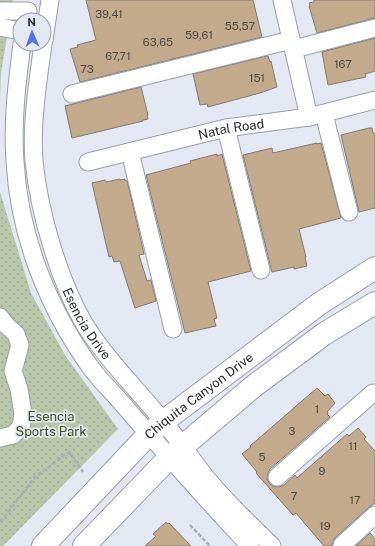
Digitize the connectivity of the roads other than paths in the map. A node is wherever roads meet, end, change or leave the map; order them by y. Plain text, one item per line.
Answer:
1 (50, 0) edge
2 (282, 0) edge
3 (27, 10) edge
4 (0, 11) edge
5 (48, 12) edge
6 (0, 27) edge
7 (375, 28) edge
8 (12, 29) edge
9 (293, 45) junction
10 (21, 52) edge
11 (42, 52) edge
12 (72, 94) dead end
13 (375, 100) edge
14 (317, 115) junction
15 (226, 128) junction
16 (130, 152) junction
17 (88, 162) dead end
18 (349, 212) dead end
19 (375, 268) edge
20 (261, 270) dead end
21 (375, 303) edge
22 (0, 317) edge
23 (173, 329) dead end
24 (7, 372) edge
25 (371, 391) edge
26 (156, 428) junction
27 (0, 438) edge
28 (176, 452) junction
29 (277, 477) dead end
30 (375, 515) edge
31 (342, 545) dead end
32 (43, 546) edge
33 (84, 546) edge
34 (250, 546) edge
35 (272, 546) edge

1 - 5 street
2 - 9 street
3 - 4 street
6 - 8 street
7 - 9 street
9 - 12 street
9 - 14 street
10 - 26 street, Esencia Drive
11 - 26 street, Esencia Drive
13 - 14 street, Natal Road
14 - 15 street, Natal Road
14 - 18 street
15 - 16 street, Natal Road
15 - 20 street
16 - 17 street, Natal Road
16 - 23 street
19 - 26 main road, Chiquita Canyon Drive
21 - 28 main road, Chiquita Canyon Drive
22 - 24 street
24 - 27 street
25 - 29 street
26 - 28 street, Esencia Drive
26 - 32 main road, Chiquita Canyon Drive
28 - 33 main road, Chiquita Canyon Drive
28 - 34 street, Esencia Drive
28 - 35 street, Esencia Drive
30 - 31 street

